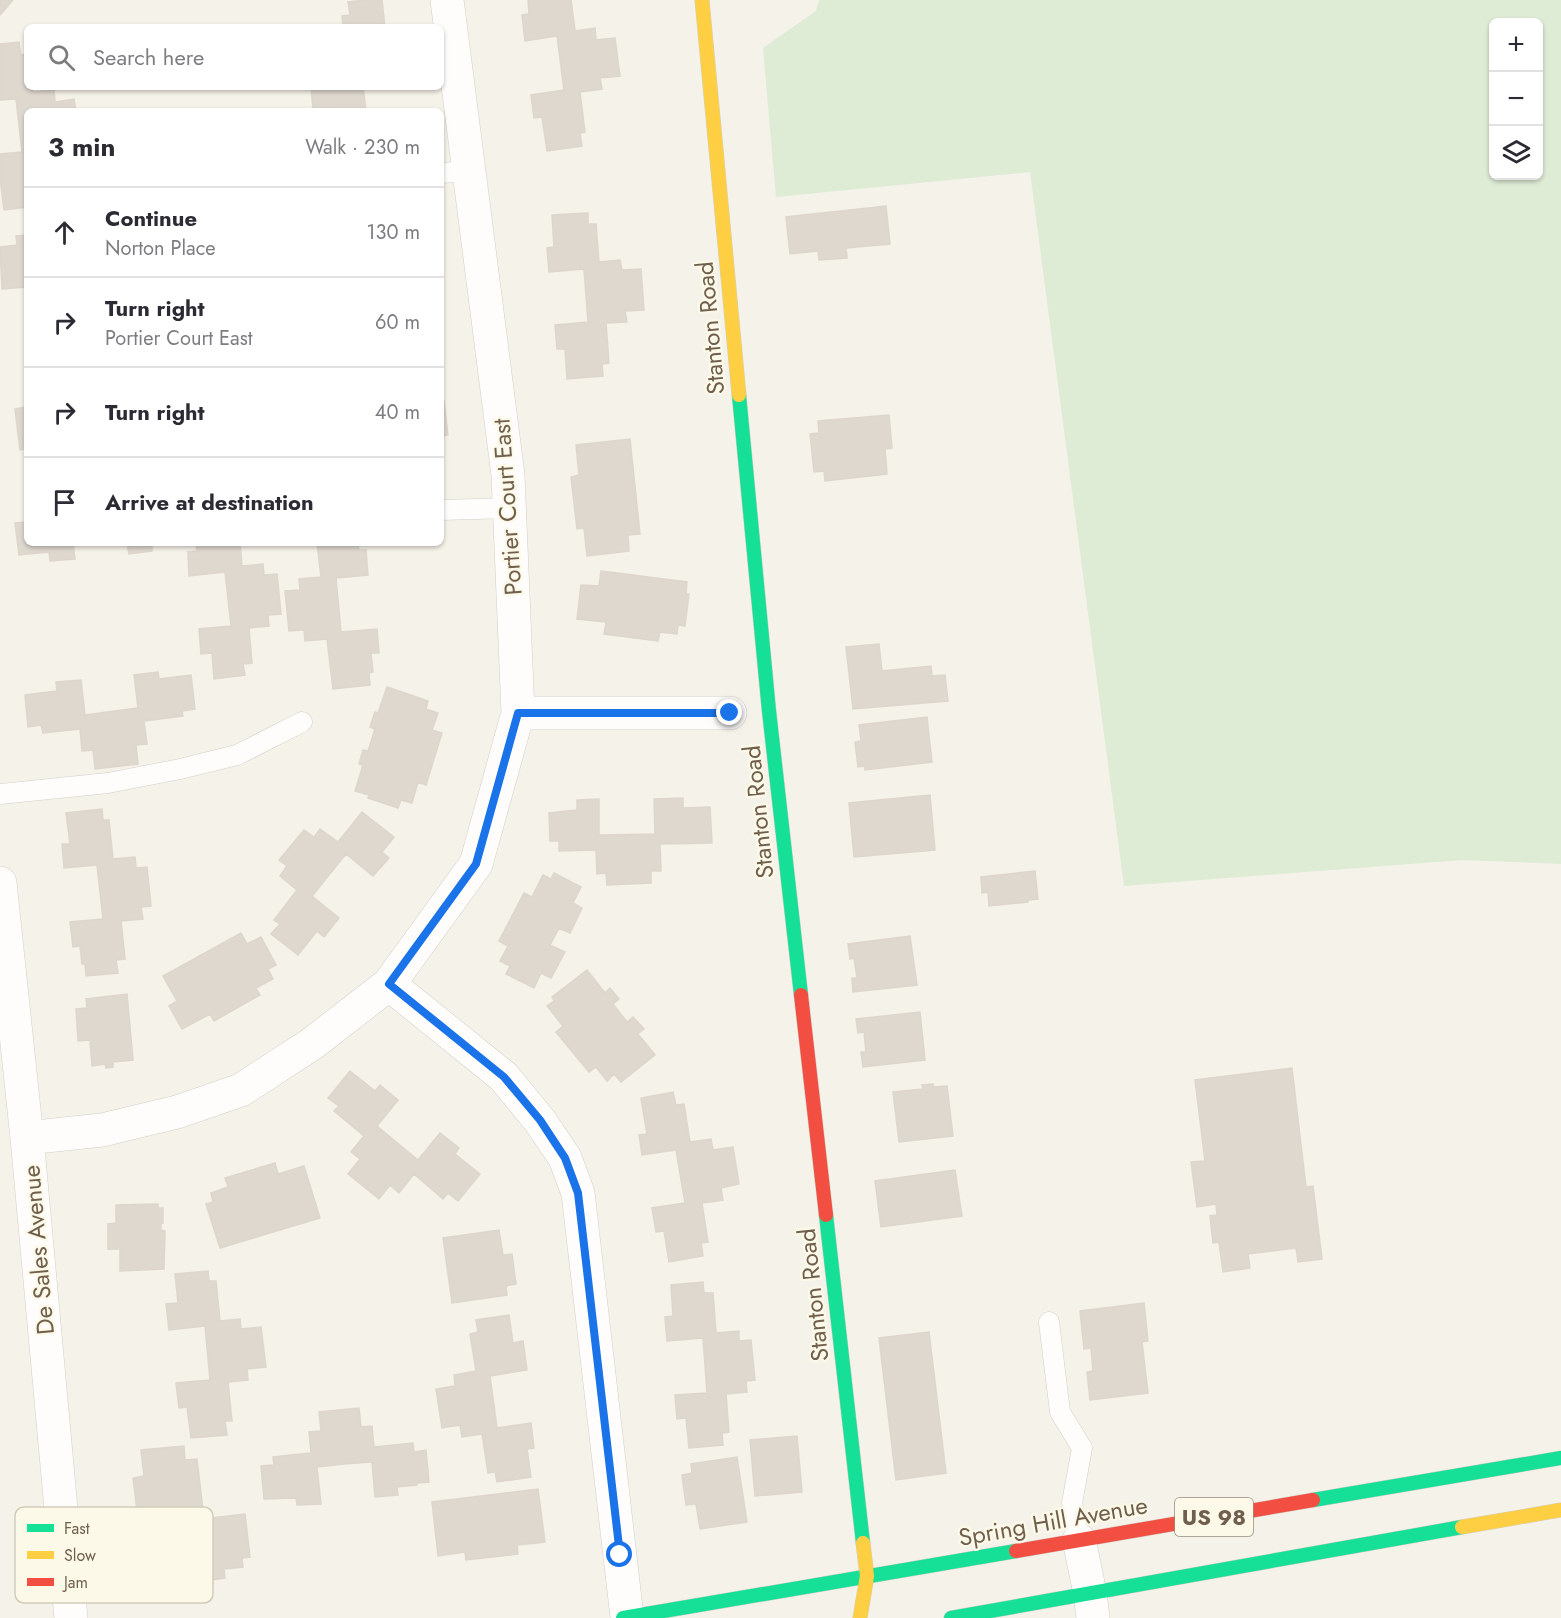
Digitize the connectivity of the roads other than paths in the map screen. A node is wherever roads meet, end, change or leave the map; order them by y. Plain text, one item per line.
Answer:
1 (447, 0) edge
2 (702, 0) edge
3 (455, 172) edge
4 (510, 508) junction
5 (444, 510) edge
6 (518, 713) junction
7 (730, 713) dead end
8 (302, 722) dead end
9 (0, 794) edge
10 (0, 883) edge
11 (389, 984) junction
12 (27, 1138) junction
13 (1049, 1322) dead end
14 (1561, 1458) edge
15 (61, 1507) edge
16 (1561, 1510) edge
17 (1079, 1540) junction
18 (867, 1576) junction
19 (70, 1603) edge
20 (1092, 1606) edge
21 (71, 1618) edge
22 (625, 1618) edge
23 (860, 1618) edge
24 (951, 1618) edge

1 - 3 street, Portier Court East
2 - 18 street, Stanton Road
3 - 4 street, Portier Court East
4 - 5 lane
4 - 6 street, Portier Court East
6 - 7 street
6 - 11 street, Portier Court East
8 - 9 lane
10 - 12 street, De Sales Avenue
11 - 12 street, Portier Court East
11 - 22 street
12 - 15 street, De Sales Avenue
13 - 17 lane
14 - 17 street, Spring Hill Avenue / US 98
16 - 20 street, US 98
17 - 18 street, Spring Hill Avenue / US 98
17 - 20 street
18 - 22 street, Spring Hill Avenue / US 98
18 - 23 street, Stanton Road
19 - 21 street, De Sales Avenue
20 - 24 street, US 98

